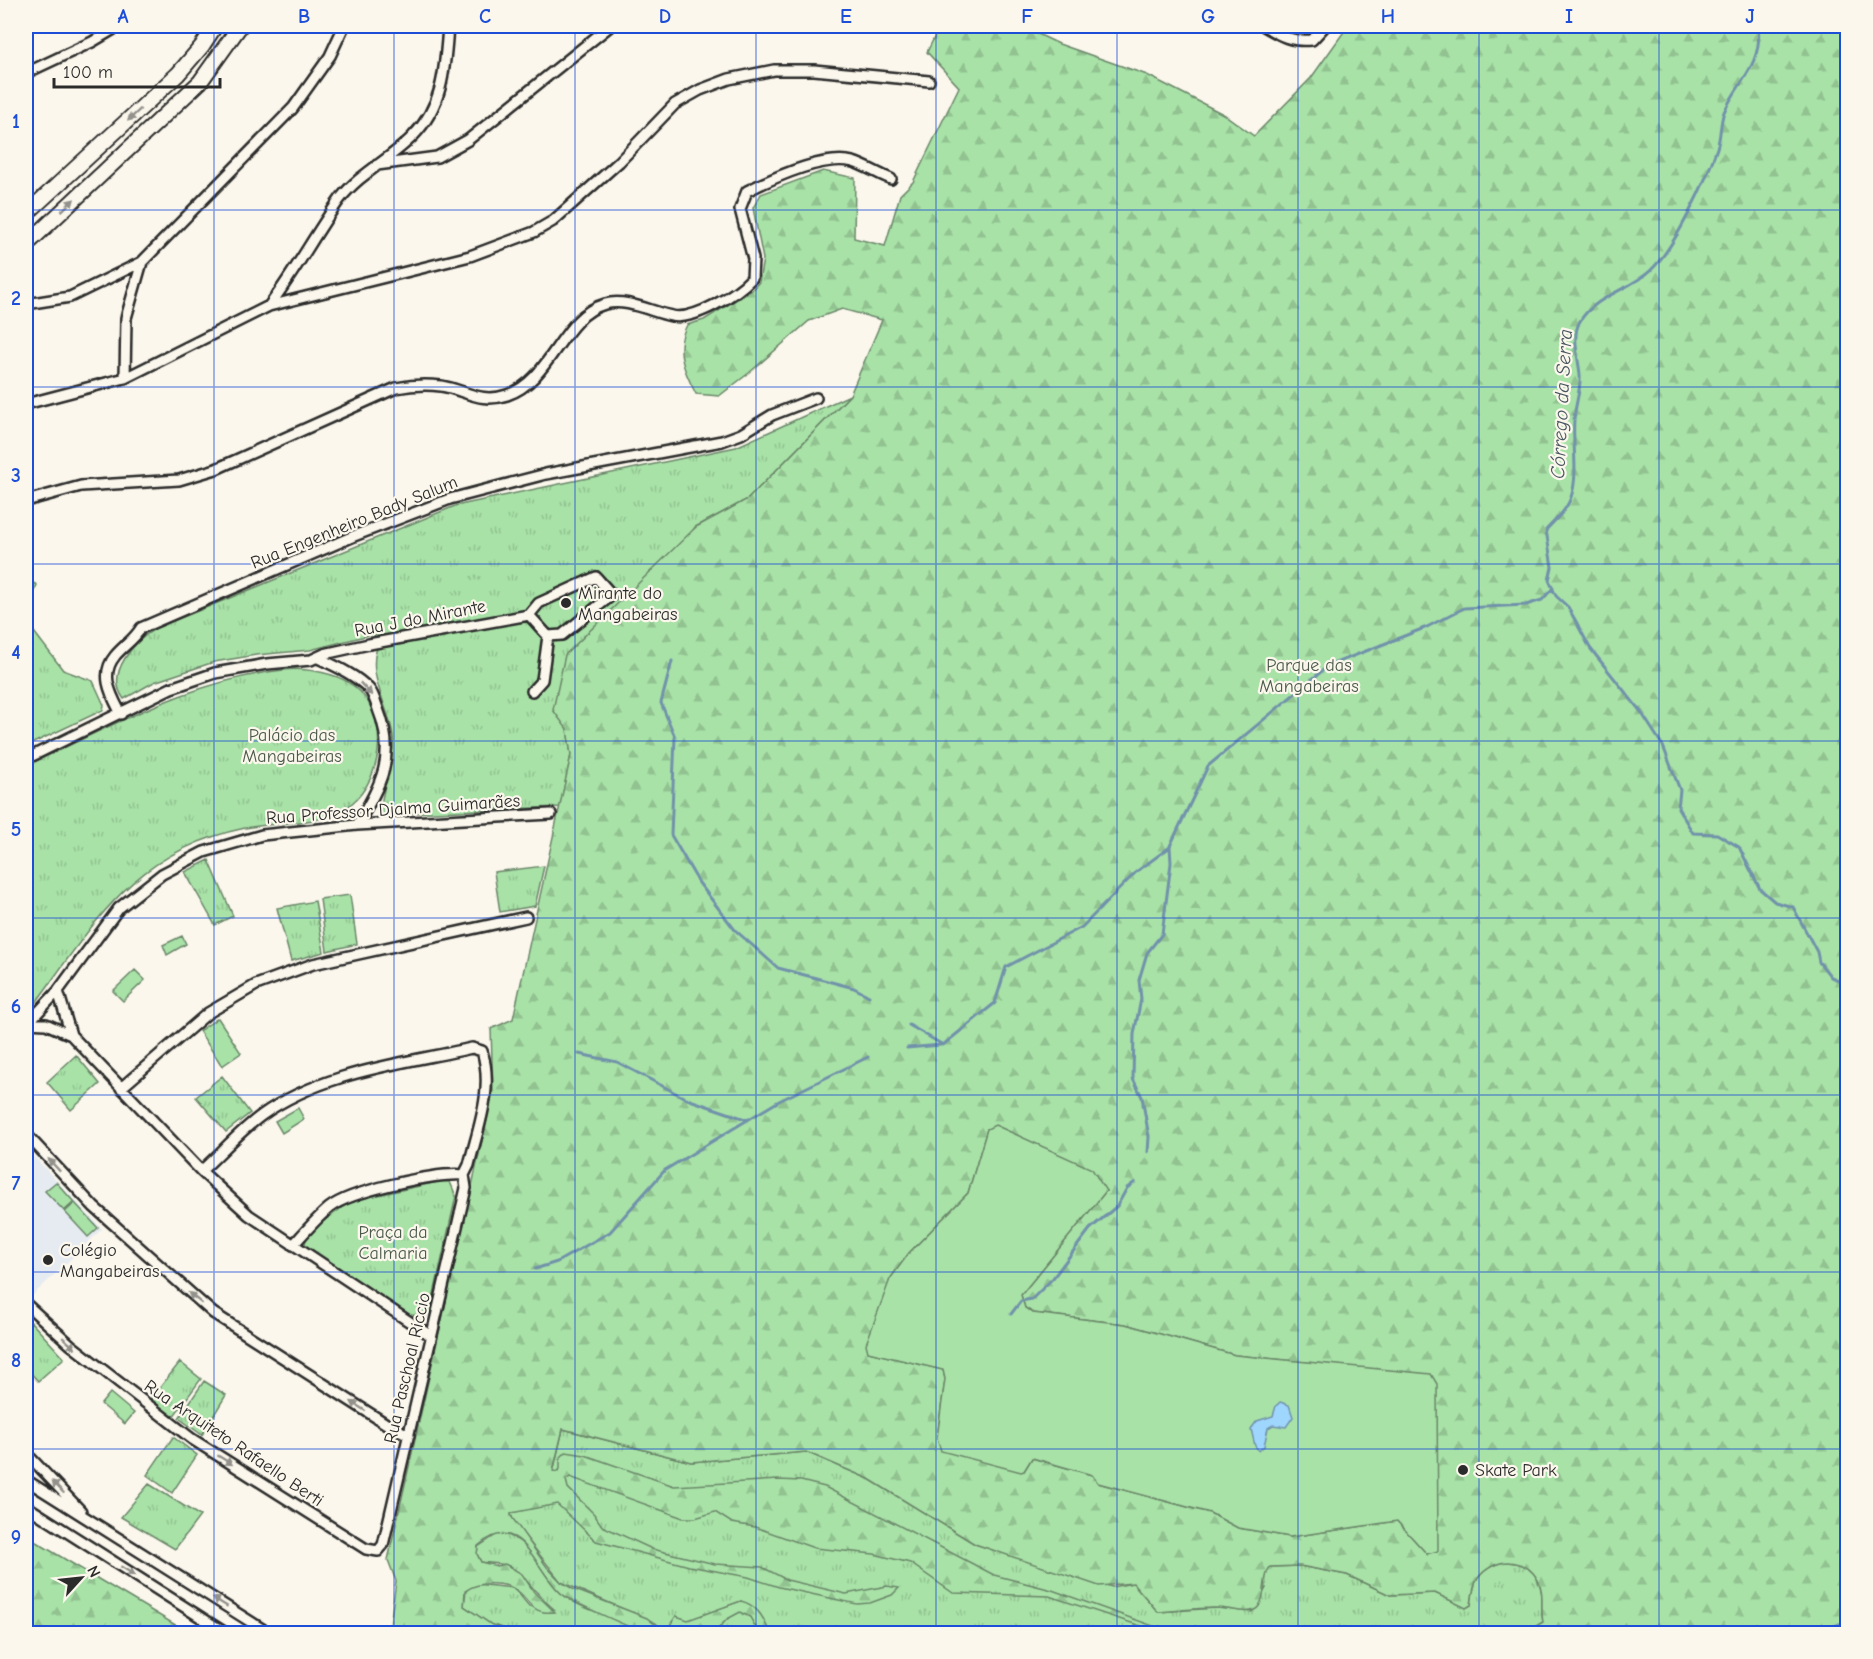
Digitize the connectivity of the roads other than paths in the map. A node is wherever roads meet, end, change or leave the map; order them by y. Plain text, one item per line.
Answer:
1 (119, 26) edge
2 (215, 26) edge
3 (240, 26) edge
4 (344, 26) edge
5 (448, 26) edge
6 (610, 26) edge
7 (1264, 26) edge
8 (1325, 26) edge
9 (26, 73) edge
10 (929, 81) dead end
11 (375, 165) junction
12 (891, 179) dead end
13 (26, 214) edge
14 (26, 245) edge
15 (142, 262) junction
16 (27, 302) edge
17 (268, 306) junction
18 (125, 378) junction
19 (816, 398) dead end
20 (26, 404) edge
21 (26, 501) edge
22 (529, 615) junction
23 (548, 636) junction
24 (318, 658) junction
25 (532, 691) dead end
26 (121, 714) junction
27 (26, 759) edge
28 (551, 814) dead end
29 (357, 825) junction
30 (526, 917) dead end
31 (58, 991) junction
32 (26, 1024) edge
33 (71, 1035) junction
34 (121, 1088) junction
35 (26, 1134) edge
36 (201, 1172) junction
37 (464, 1174) junction
38 (293, 1245) junction
39 (26, 1304) edge
40 (430, 1336) junction
41 (409, 1435) junction
42 (26, 1452) edge
43 (26, 1480) edge
44 (26, 1506) edge
45 (91, 1521) junction
46 (378, 1551) joint
47 (227, 1634) edge
48 (270, 1634) edge

1 - 9 street
2 -> 13 street
14 -> 3 street
4 - 15 street
5 - 11 street
6 - 11 street
7 - 8 street
10 - 17 street
11 - 17 street
12 - 21 street
15 - 16 street
15 - 18 street
17 - 18 street
18 - 20 street
19 - 26 street, Rua Engenheiro Bady Salum
22 - 23 street
22 - 23 street
22 - 24 street, Rua J do Mirante
23 - 25 street
24 - 26 street, Rua J do Mirante
24 -> 29 street
26 - 27 street
28 - 29 street, Rua Professor Djalma Guimarães
29 - 31 street, Rua Professor Djalma Guimarães
30 - 34 street
31 - 32 street, Rua Professor Djalma Guimarães
31 - 33 street
32 - 33 street
33 - 34 street
34 - 36 street
41 -> 35 street
36 - 37 street, Rua Paschoal Riccio
36 - 38 street
37 - 38 street
37 - 40 street, Rua Paschoal Riccio
38 - 40 street
39 -> 46 street, Rua Arquiteto Rafaello Berti
40 - 41 street, Rua Paschoal Riccio
41 - 46 street, Rua Paschoal Riccio
45 -> 42 street
43 - 45 street
44 -> 47 street
48 -> 45 street

